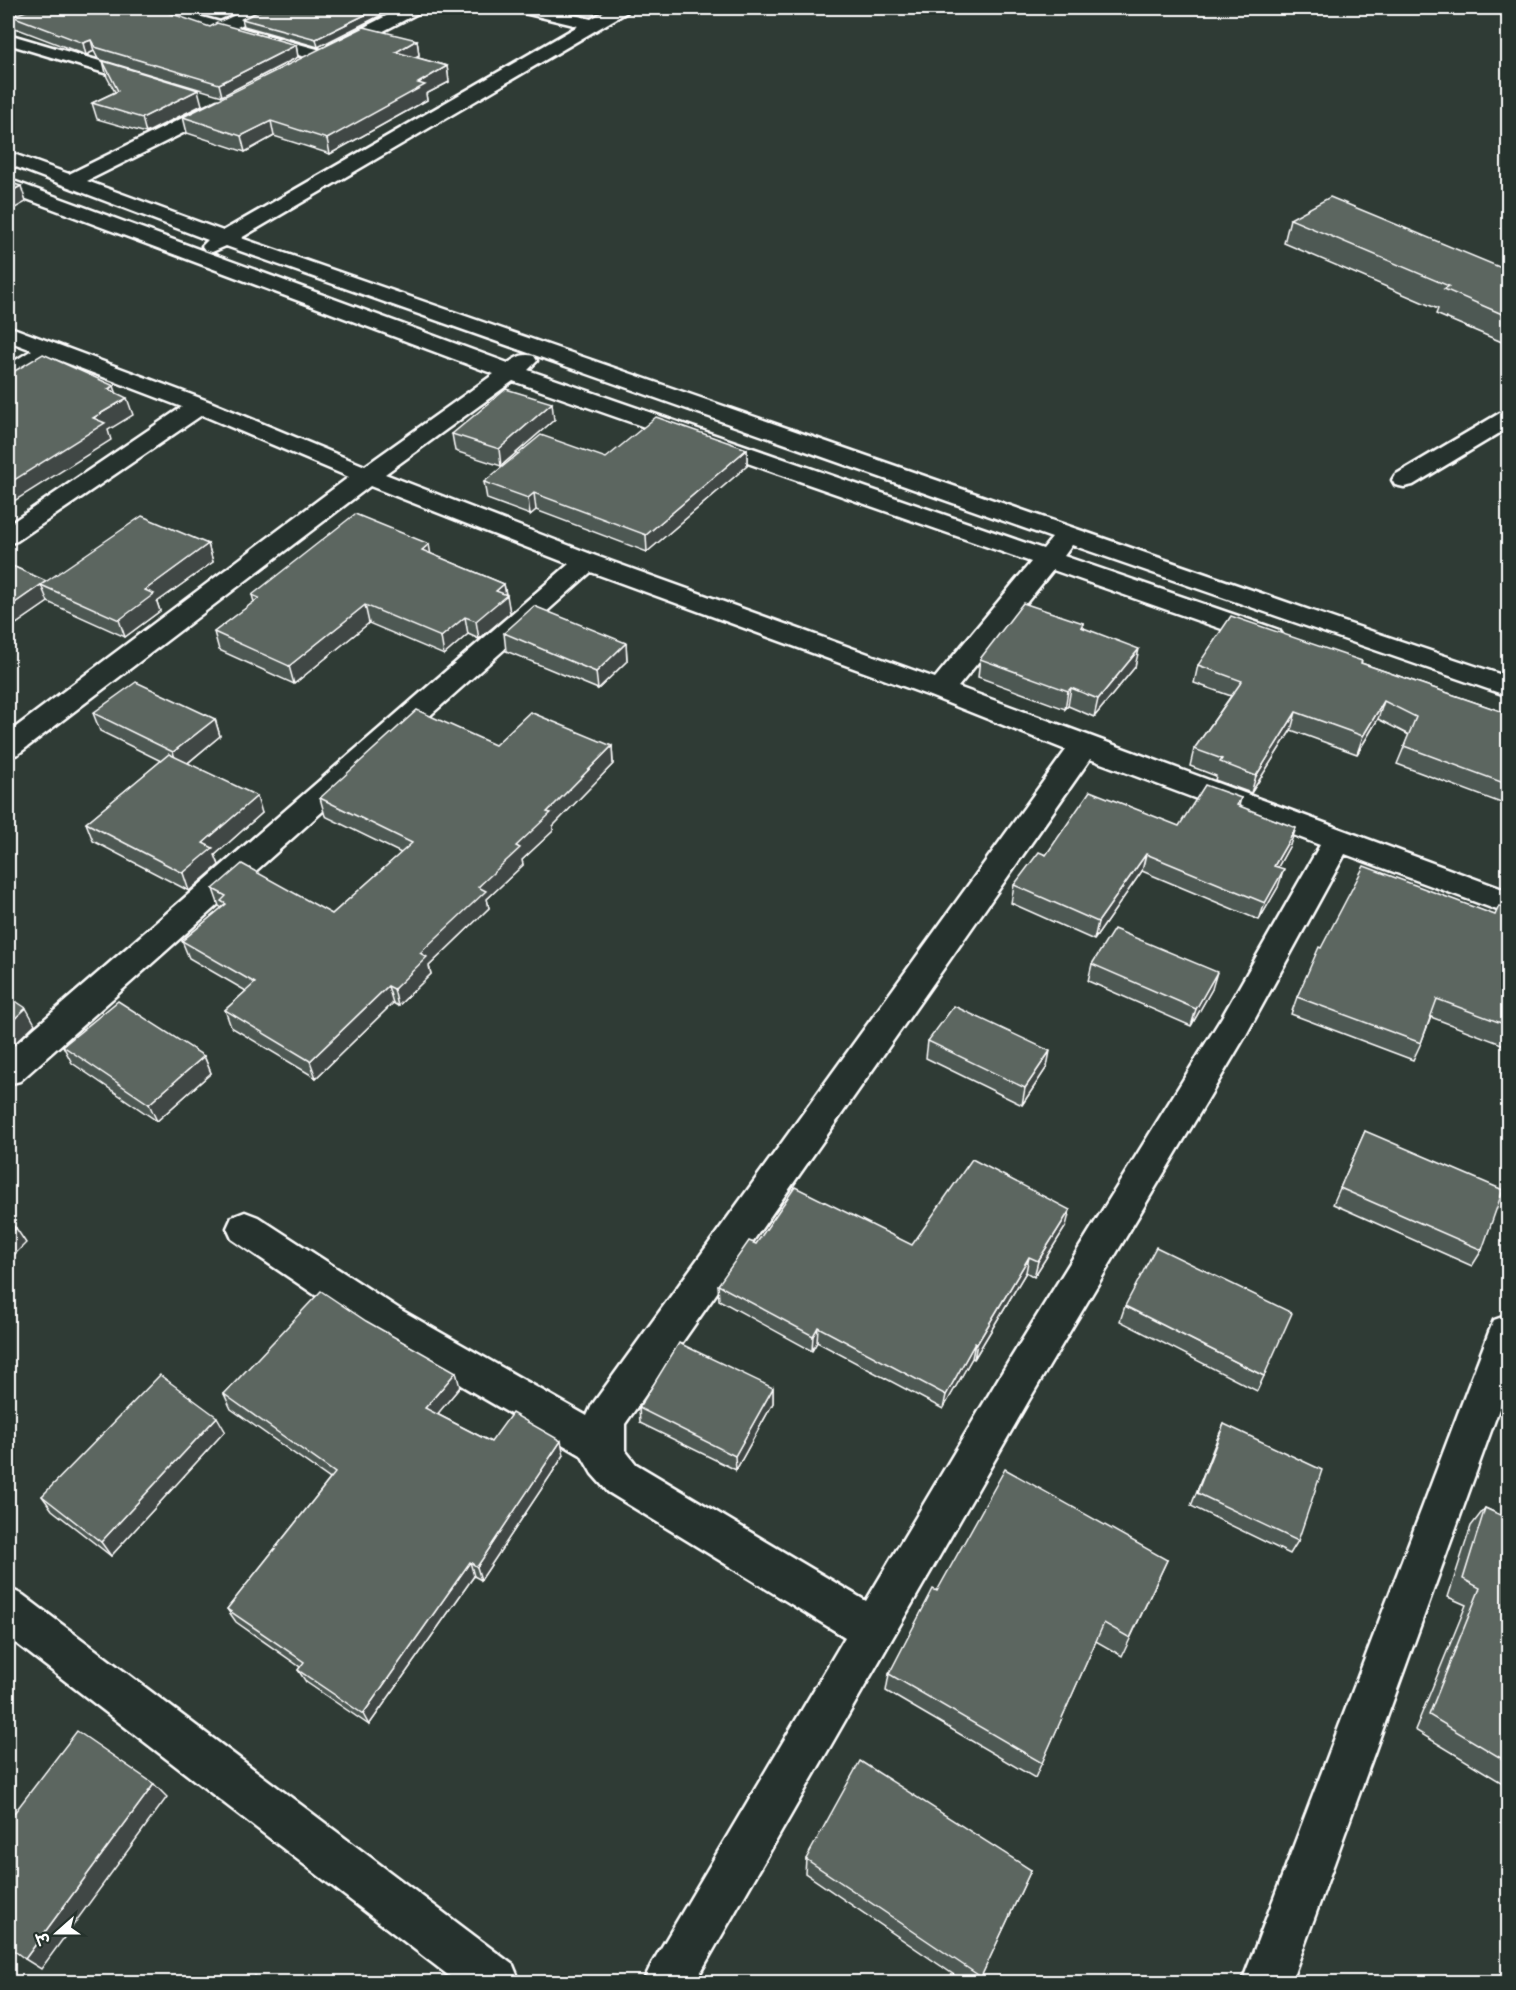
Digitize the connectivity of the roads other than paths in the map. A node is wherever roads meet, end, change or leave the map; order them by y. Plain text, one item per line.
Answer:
1 (152, 8) edge
2 (263, 8) edge
3 (414, 8) edge
4 (526, 8) edge
5 (621, 8) edge
6 (592, 24) junction
7 (223, 27) junction
8 (8, 39) edge
9 (322, 56) junction
10 (302, 66) edge
11 (168, 87) edge
12 (244, 95) edge
13 (202, 98) dead end
14 (224, 104) junction
15 (8, 158) edge
16 (73, 180) junction
17 (8, 185) edge
18 (225, 239) junction
19 (198, 254) junction
20 (8, 333) edge
21 (49, 349) junction
22 (543, 350) junction
23 (511, 372) junction
24 (8, 374) edge
25 (200, 406) junction
26 (1509, 418) edge
27 (367, 476) junction
28 (1404, 480) dead end
29 (1069, 534) junction
30 (8, 536) edge
31 (1049, 558) junction
32 (587, 562) junction
33 (1289, 643) edge
34 (1509, 687) edge
35 (940, 690) junction
36 (1084, 746) junction
37 (8, 747) edge
38 (1338, 840) junction
39 (1509, 903) edge
40 (8, 1071) edge
41 (245, 1228) dead end
42 (1509, 1332) edge
43 (606, 1460) junction
44 (8, 1610) edge
45 (873, 1630) junction
46 (496, 1983) edge
47 (668, 1983) edge
48 (1266, 1983) edge

1 - 7 street
2 - 7 street
3 - 9 street
4 - 6 street
5 - 6 street
6 - 18 street
7 - 9 street
8 - 11 street
9 - 10 street
12 - 14 street
13 - 14 street
14 - 16 street
15 - 16 street
16 - 18 street
17 - 19 street
18 - 19 street
18 - 22 street
19 - 23 street
20 - 21 street
21 - 24 street
21 - 25 street
22 - 23 street
22 - 29 street
23 - 27 street
23 - 31 street
25 - 27 street
25 - 30 street
26 - 28 street
27 - 32 street
27 - 37 street
29 - 31 street
29 - 34 street
31 - 33 street
31 - 35 street
32 - 35 street
32 - 40 street
35 - 36 street
36 - 38 street
36 - 43 street
38 - 39 street
38 - 45 street
41 - 43 street
42 - 48 street
43 - 45 street
44 - 46 street
45 - 47 street

